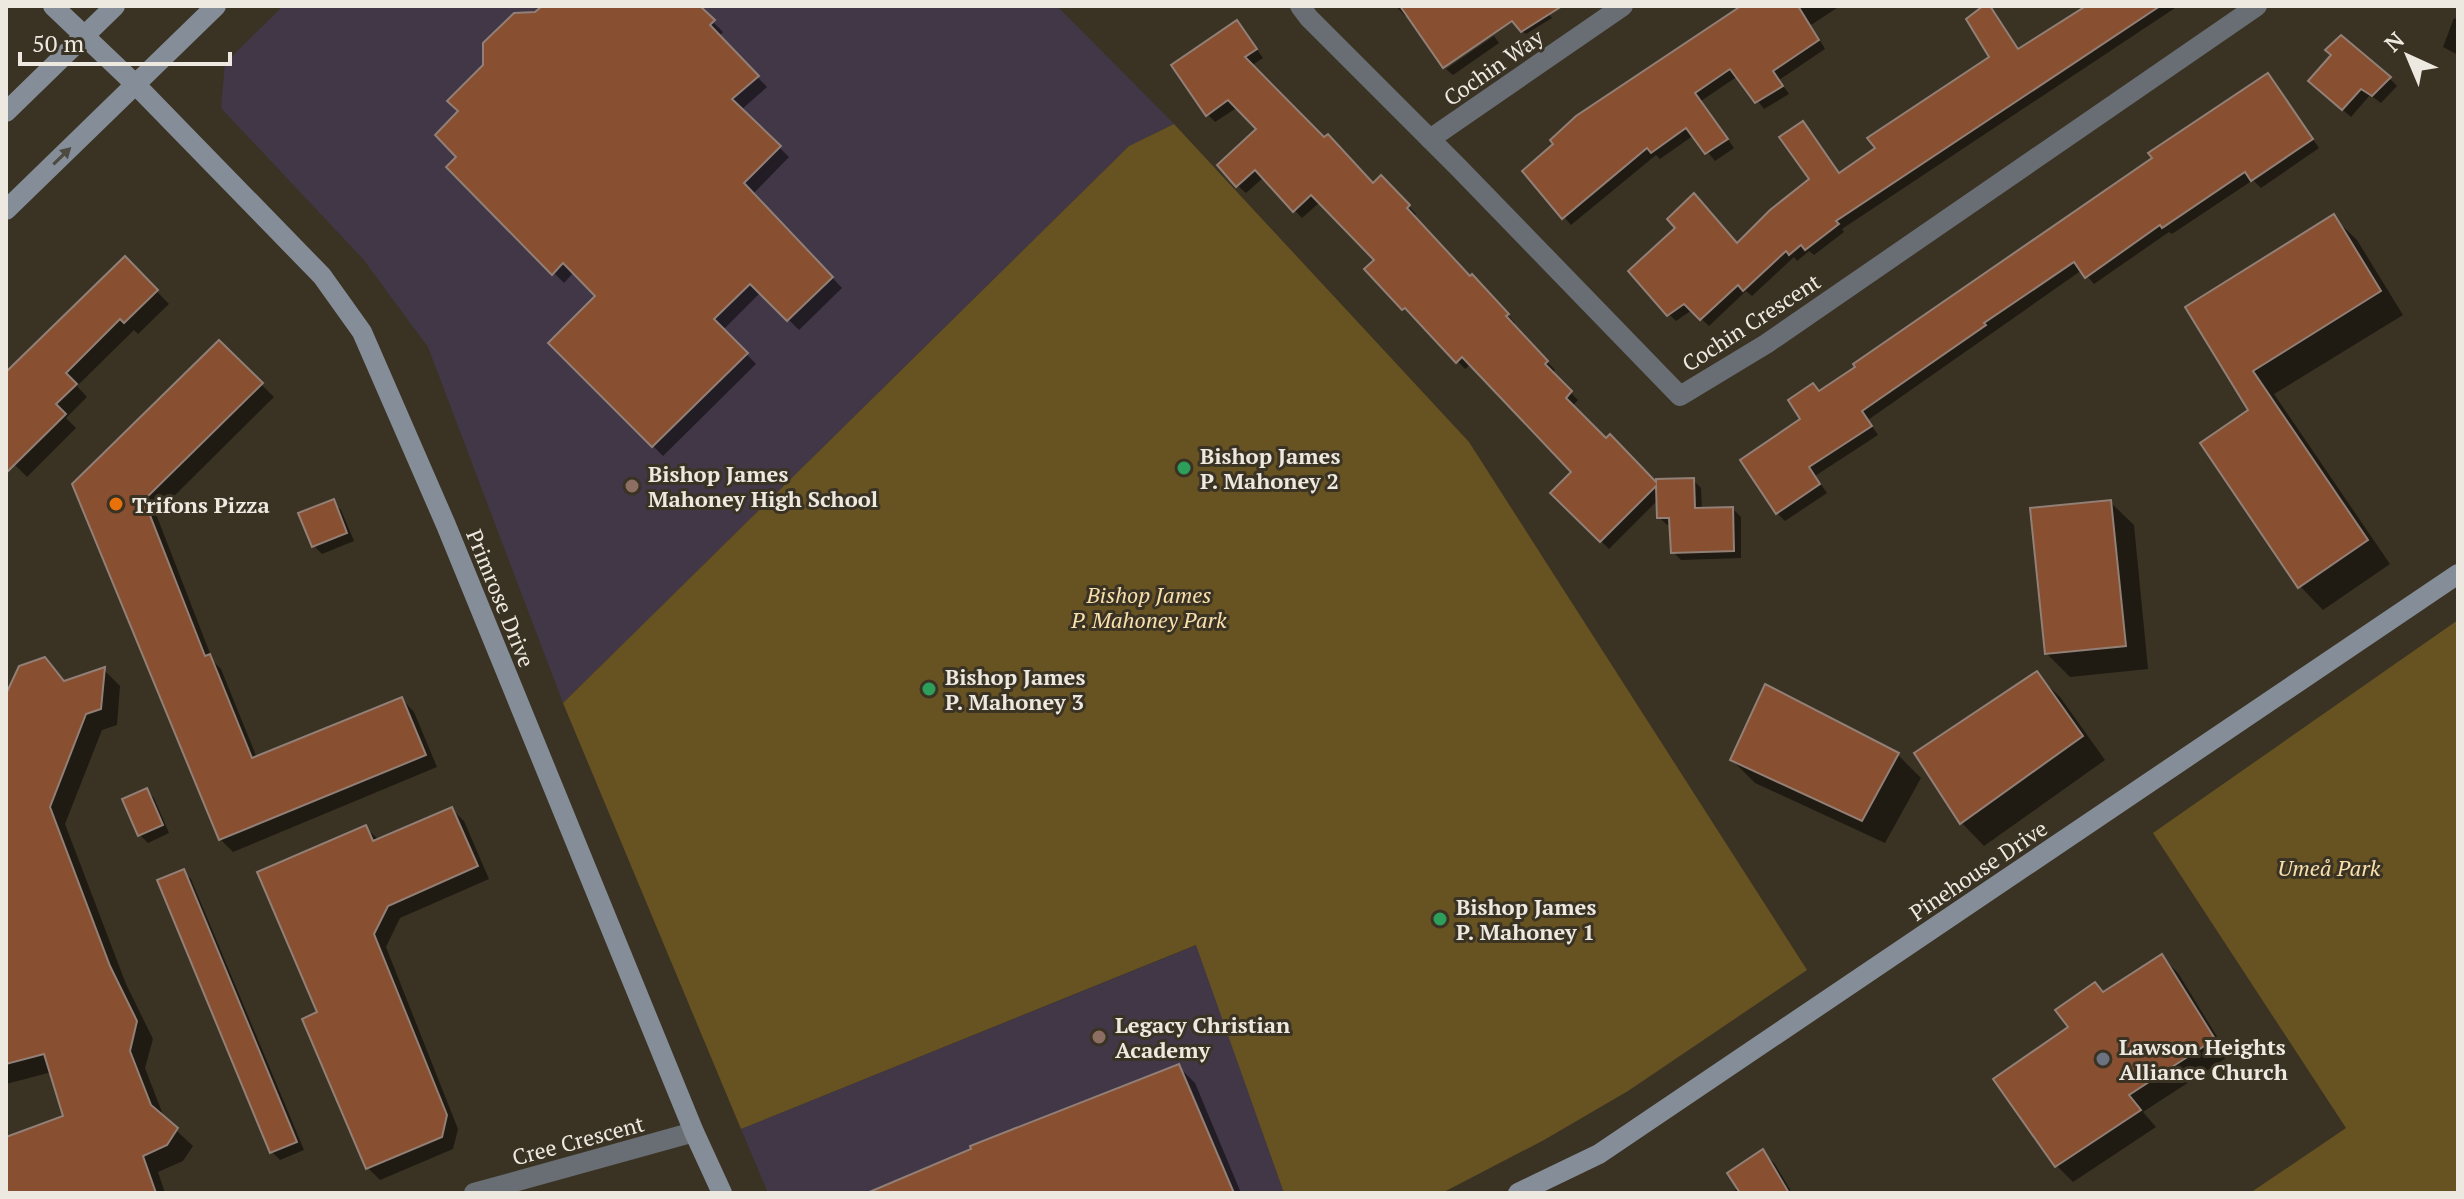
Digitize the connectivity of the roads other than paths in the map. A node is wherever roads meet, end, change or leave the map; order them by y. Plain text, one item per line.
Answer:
1 (53, 6) edge
2 (115, 6) edge
3 (216, 6) edge
4 (1300, 6) edge
5 (1623, 6) edge
6 (2257, 6) edge
7 (84, 35) junction
8 (135, 84) junction
9 (6, 112) edge
10 (1430, 139) junction
11 (6, 210) edge
12 (2458, 574) edge
13 (694, 1132) junction
14 (474, 1193) edge
15 (722, 1193) edge
16 (1518, 1193) edge

1 - 7 street, Primrose Drive
2 - 7 street
3 - 8 street
4 - 10 street, Cochin Crescent
5 - 10 street, Cochin Way
6 - 10 street, Cochin Crescent
7 - 8 street, Primrose Drive
7 - 9 street
11 -> 8 street
8 - 13 street, Primrose Drive
12 - 16 street, Pinehouse Drive
13 - 14 street, Cree Crescent
13 - 15 street, Primrose Drive

